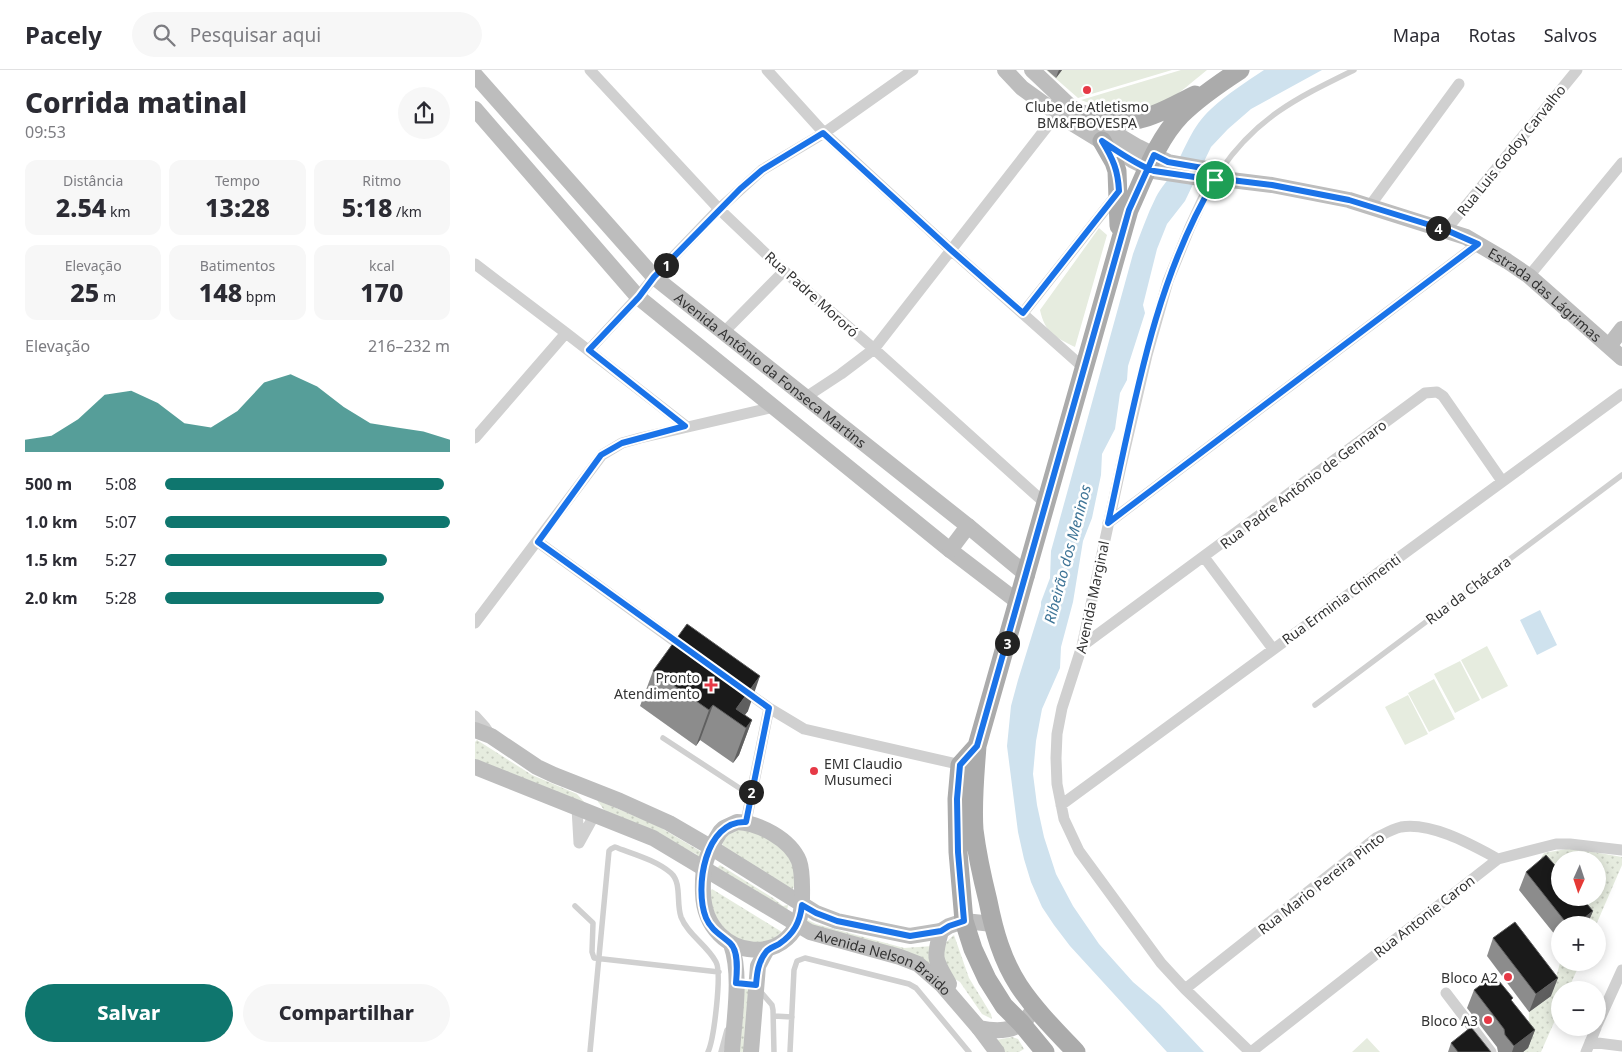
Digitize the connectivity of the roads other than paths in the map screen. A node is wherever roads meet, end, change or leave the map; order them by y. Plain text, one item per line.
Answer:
1 (591, 70) edge
2 (767, 70) edge
3 (913, 70) edge
4 (1005, 70) edge
5 (1032, 70) edge
6 (1240, 70) edge
7 (1354, 70) edge
8 (1577, 70) edge
9 (475, 74) edge
10 (1219, 84) junction
11 (1459, 84) dead end
12 (475, 109) edge
13 (1057, 114) junction
14 (1082, 114) junction
15 (823, 133) junction
16 (1102, 141) junction
17 (1151, 162) junction
18 (1622, 163) edge
19 (1217, 176) junction
20 (1119, 191) junction
21 (1369, 207) junction
22 (719, 209) junction
23 (1446, 230) junction
24 (1119, 244) junction
25 (1478, 244) junction
26 (951, 250) junction
27 (475, 264) edge
28 (784, 270) junction
29 (1529, 276) junction
30 (654, 277) junction
31 (639, 297) junction
32 (1023, 313) junction
33 (1622, 329) edge
34 (567, 333) junction
35 (723, 333) junction
36 (1609, 346) junction
37 (874, 349) junction
38 (589, 350) junction
39 (1622, 358) edge
40 (1085, 369) junction
41 (1622, 394) edge
42 (806, 397) junction
43 (774, 407) junction
44 (685, 426) junction
45 (475, 438) edge
46 (1622, 475) edge
47 (1502, 481) junction
48 (1047, 505) junction
49 (1108, 523) junction
50 (968, 526) junction
51 (538, 542) junction
52 (950, 550) junction
53 (1204, 557) junction
54 (1027, 574) junction
55 (1018, 602) junction
56 (475, 623) edge
57 (1083, 646) junction
58 (1273, 649) junction
59 (698, 657) edge
60 (729, 680) edge
61 (1315, 705) dead end
62 (769, 708) junction
63 (479, 730) edge
64 (663, 738) dead end
65 (968, 766) junction
66 (475, 767) edge
67 (581, 786) junction
68 (751, 795) junction
69 (1061, 805) junction
70 (577, 808) junction
71 (595, 814) junction
72 (746, 822) junction
73 (711, 848) junction
74 (1622, 850) edge
75 (1498, 859) junction
76 (703, 868) junction
77 (802, 905) junction
78 (575, 906) dead end
79 (964, 921) junction
80 (593, 924) junction
81 (603, 924) junction
82 (993, 924) junction
83 (797, 926) junction
84 (941, 931) junction
85 (731, 944) junction
86 (767, 949) junction
87 (600, 960) junction
88 (1622, 970) edge
89 (719, 972) junction
90 (736, 980) junction
91 (756, 985) junction
92 (1185, 989) junction
93 (1446, 993) dead end
94 (958, 1002) junction
95 (1606, 1006) edge
96 (1035, 1008) junction
97 (774, 1016) junction
98 (792, 1017) junction
99 (1021, 1023) junction
100 (979, 1028) junction
101 (1622, 1046) edge
102 (1588, 1047) edge
103 (590, 1052) edge
104 (708, 1052) edge
105 (721, 1052) edge
106 (732, 1052) edge
107 (751, 1052) edge
108 (774, 1052) edge
109 (790, 1052) edge
110 (969, 1052) edge
111 (997, 1052) edge
112 (1045, 1052) edge
113 (1076, 1052) edge
114 (1251, 1052) edge
115 (1491, 1052) edge

1 - 22 street, Rua Padre Mororó
2 - 15 street
3 - 15 street
4 - 13 main road, Estrada das Lágrimas
5 - 14 main road, Estrada das Lágrimas
6 - 10 main road
7 - 19 lane, Avenida Marginal
8 - 23 street, Rua Luis Godoy Carvalho
9 - 30 main road, Avenida Antônio da Fonseca Martins
10 - 14 main road
10 - 17 main road
11 - 21 street
12 - 31 main road, Avenida Antônio da Fonseca Martins
13 - 16 main road, Estrada das Lágrimas
13 - 26 street
14 - 17 main road, Estrada das Lágrimas
15 - 22 street
15 - 26 street
16 - 17 main road, Estrada das Lágrimas
16 - 20 main road
17 - 19 main road, Estrada das Lágrimas
17 - 24 main road
18 - 29 street
19 - 21 main road, Estrada das Lágrimas
19 - 49 street, Avenida Marginal
20 - 24 main road
20 - 32 street
21 - 23 main road, Estrada das Lágrimas
22 - 28 street, Rua Padre Mororó
22 - 30 street
23 - 25 main road, Estrada das Lágrimas
24 - 40 main road
25 - 29 main road, Estrada das Lágrimas
25 - 49 street
26 - 32 street
26 - 37 street
27 - 34 street
28 - 35 street
28 - 37 street, Rua Padre Mororó
29 - 36 main road, Estrada das Lágrimas
30 - 31 street
30 - 35 main road, Avenida Antônio da Fonseca Martins
31 - 38 street
31 - 43 main road, Avenida Antônio da Fonseca Martins
32 - 40 street
33 - 36 main road
34 - 38 street
34 - 45 street
35 - 42 main road, Avenida Antônio da Fonseca Martins
36 - 39 main road, Estrada das Lágrimas
37 - 42 street
37 - 48 street, Rua Padre Mororó
38 - 44 street
40 - 48 main road
41 - 47 street, Rua Erminia Chimenti
42 - 50 main road, Avenida Antônio da Fonseca Martins
43 - 44 street
43 - 52 main road, Avenida Antônio da Fonseca Martins
44 - 51 street
46 - 61 lane, Rua da Chácara
47 - 53 street, Rua Padre Antônio de Gennaro
47 - 58 street, Rua Erminia Chimenti
48 - 54 main road
49 - 57 street, Avenida Marginal
50 - 52 main road
50 - 54 main road, Avenida Antônio da Fonseca Martins
51 - 56 street
51 - 59 street
52 - 55 main road, Avenida Antônio da Fonseca Martins
53 - 57 street, Rua Padre Antônio de Gennaro
53 - 58 street
54 - 55 main road
55 - 65 main road
57 - 69 street, Avenida Marginal
58 - 69 street, Rua Erminia Chimenti
60 - 62 street
62 - 65 street
62 - 68 street
63 - 67 main road, Avenida Nelson Braido
64 - 68 lane
65 - 79 main road
65 - 82 main road
66 - 70 main road, Avenida Nelson Braido
67 - 71 main road
67 - 73 main road, Avenida Nelson Braido
68 - 72 street
69 - 92 street, Avenida Marginal
70 - 71 main road, Avenida Nelson Braido
70 - 71 street
71 - 76 main road, Avenida Nelson Braido
72 - 73 main road
72 - 77 main road
73 - 76 main road
73 - 77 main road, Avenida Nelson Braido
74 - 75 street, Rua Antonie Caron
75 - 92 street, Rua Mario Pereira Pinto
75 - 114 street, Rua Antonie Caron
76 - 83 main road, Avenida Nelson Braido
76 - 85 main road
77 - 83 main road
77 - 84 main road, Avenida Nelson Braido
78 - 80 lane
79 - 82 main road, Avenida Nelson Braido
79 - 84 main road, Avenida Nelson Braido
79 - 99 main road
80 - 81 lane
80 - 87 lane
81 - 87 lane
81 - 89 lane
82 - 96 main road
83 - 86 main road
83 - 94 main road, Avenida Nelson Braido
84 - 94 main road
85 - 86 main road
85 - 90 main road
86 - 91 main road
87 - 89 lane
87 - 103 lane
88 - 95 street
89 - 104 lane
90 - 91 lane
90 - 105 lane
90 - 106 main road
91 - 97 lane
91 - 107 main road
92 - 114 street, Avenida Marginal
93 - 115 street
94 - 100 main road, Avenida Nelson Braido
96 - 99 main road
96 - 113 main road
97 - 98 lane
97 - 108 lane
98 - 109 lane
98 - 110 lane
99 - 100 main road
99 - 112 main road
100 - 111 main road, Avenida Nelson Braido
101 - 102 street

